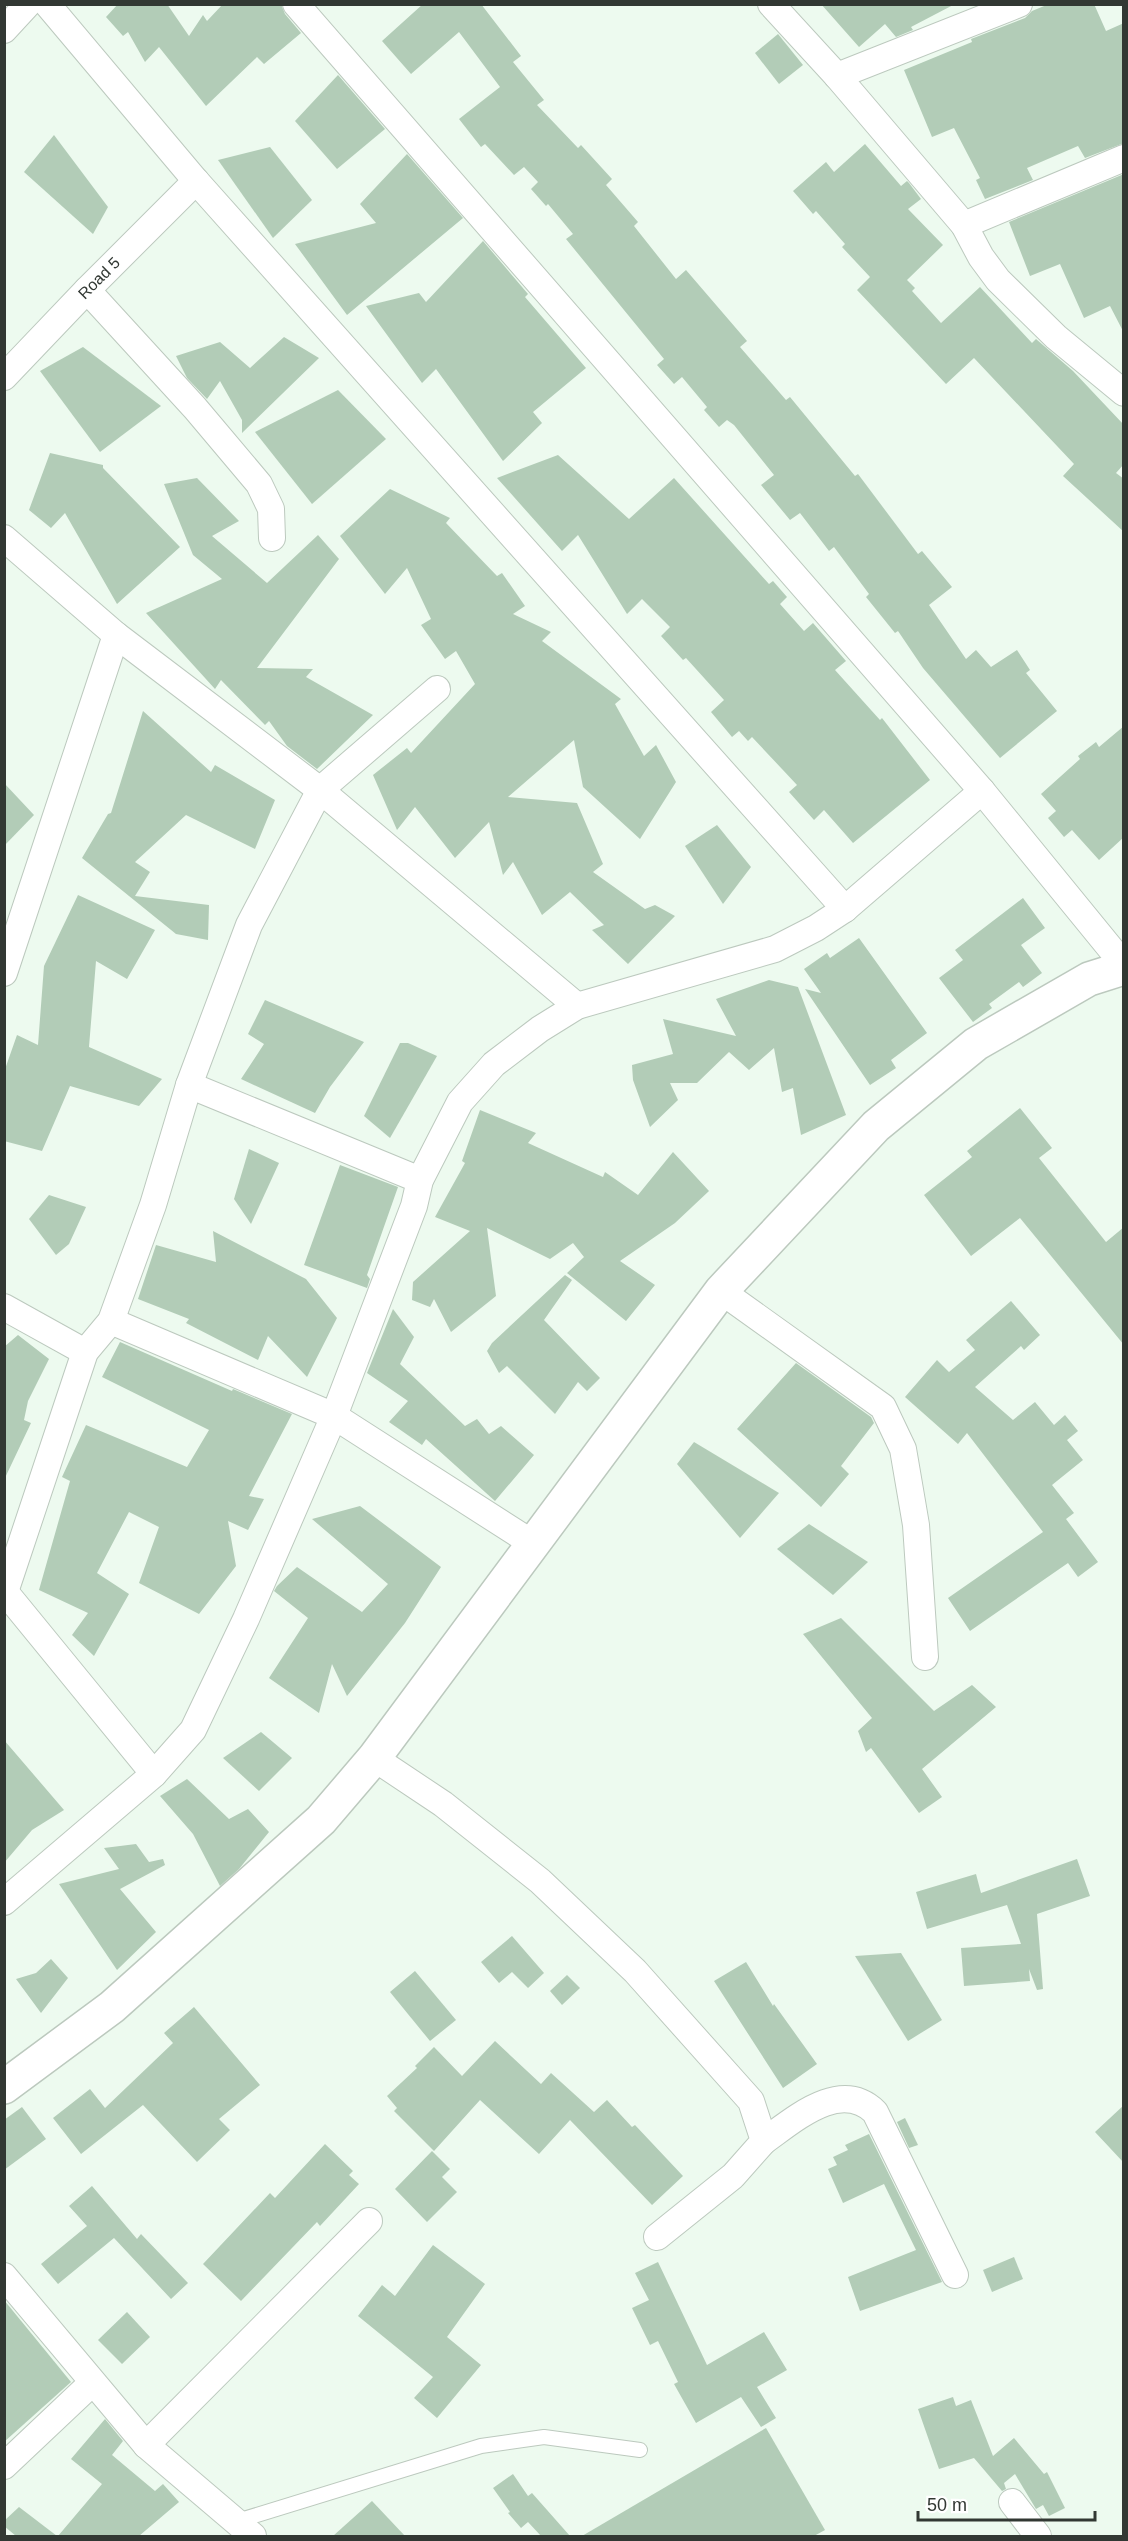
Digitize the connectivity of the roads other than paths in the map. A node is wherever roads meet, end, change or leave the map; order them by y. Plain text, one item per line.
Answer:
1 (28, 4) edge
2 (47, 4) edge
3 (296, 4) edge
4 (771, 4) edge
5 (1019, 4) edge
6 (4, 30) edge
7 (837, 76) junction
8 (1124, 158) edge
9 (196, 181) junction
10 (964, 225) junction
11 (87, 290) junction
12 (4, 377) edge
13 (1124, 393) edge
14 (4, 538) edge
15 (272, 538) dead end
16 (116, 634) junction
17 (437, 689) dead end
18 (320, 790) junction
19 (982, 791) junction
20 (845, 909) junction
21 (1124, 967) edge
22 (4, 973) edge
23 (577, 1006) junction
24 (189, 1085) junction
25 (420, 1180) junction
26 (721, 1291) junction
27 (4, 1307) edge
28 (111, 1322) junction
29 (85, 1352) junction
30 (334, 1416) junction
31 (532, 1542) junction
32 (5, 1594) edge
33 (925, 1657) dead end
34 (374, 1758) junction
35 (154, 1774) junction
36 (4, 1902) edge
37 (4, 2087) edge
38 (764, 2140) junction
39 (369, 2221) dead end
40 (657, 2237) dead end
41 (955, 2275) dead end
42 (4, 2276) edge
43 (92, 2383) junction
44 (146, 2445) junction
45 (640, 2451) dead end
46 (4, 2466) edge
47 (1012, 2502) dead end
48 (243, 2530) edge
49 (1038, 2536) edge

1 - 6 street
2 - 9 street
3 - 19 street
4 - 7 street
5 - 7 street
7 - 10 street
8 - 10 street
9 - 11 street, Road 5
9 - 20 street
10 - 13 street
11 - 12 street, Road 5
11 - 15 street
14 - 16 street
16 - 18 street
16 - 22 street
17 - 18 street
18 - 23 street
18 - 24 street
19 - 20 street
19 - 21 street
20 - 23 street
21 - 26 street
23 - 25 street
24 - 25 street
24 - 28 street
25 - 30 street
26 - 31 street
26 - 33 street
27 - 29 street
28 - 29 street
28 - 30 street
29 - 32 street
30 - 31 street
30 - 35 street
31 - 34 street
32 - 35 street
34 - 37 street
34 - 38 street
35 - 36 street
38 - 40 street
38 - 41 street
39 - 44 street
42 - 43 street
43 - 44 street
43 - 46 street
44 - 48 street
45 - 48 lane
47 - 49 street

